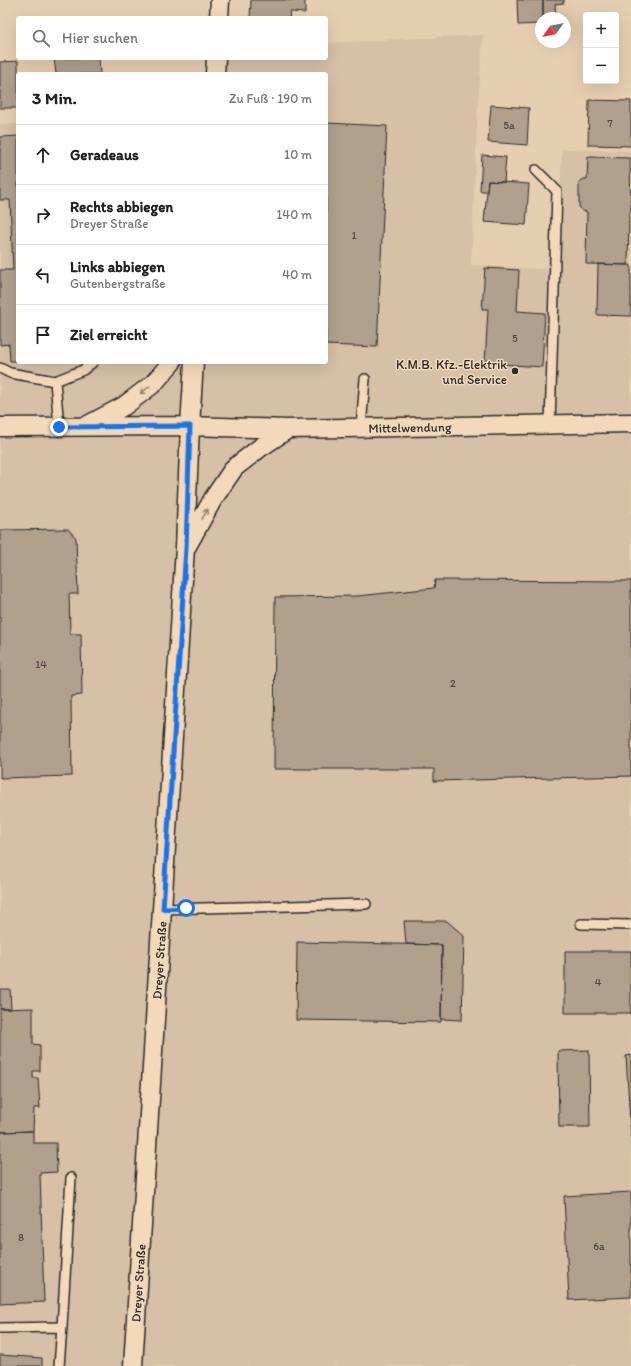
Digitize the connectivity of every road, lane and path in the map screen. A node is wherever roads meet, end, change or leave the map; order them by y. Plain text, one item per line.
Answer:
1 (220, 0) edge
2 (219, 16) edge
3 (216, 60) edge
4 (215, 72) edge
5 (536, 170) dead end
6 (90, 364) edge
7 (170, 364) edge
8 (194, 364) edge
9 (0, 368) edge
10 (365, 379) dead end
11 (55, 381) junction
12 (631, 423) edge
13 (550, 425) junction
14 (86, 426) junction
15 (190, 426) junction
16 (0, 427) edge
17 (59, 427) junction
18 (361, 428) junction
19 (288, 429) junction
20 (186, 548) junction
21 (366, 904) dead end
22 (163, 909) junction
23 (581, 924) dead end
24 (631, 925) edge
25 (71, 1178) dead end
26 (62, 1327) junction
27 (0, 1328) edge
28 (59, 1366) edge
29 (133, 1366) edge

1 - 2 street
3 - 4 street
5 - 13 lane
6 - 11 lane
7 -> 14 street
8 - 15 street, Dreyer Straße
9 - 11 lane
10 - 18 lane
11 - 17 lane
12 - 13 street, Mittelwendung
13 - 18 street, Mittelwendung
14 - 15 street, Mittelwendung
14 - 17 street, Mittelwendung
15 - 19 street, Mittelwendung
15 - 20 street, Dreyer Straße
16 - 17 street, Mittelwendung
18 - 19 street, Mittelwendung
20 -> 19 street
20 - 22 street, Dreyer Straße
21 - 22 lane
22 - 29 street, Dreyer Straße
23 - 24 lane
25 - 26 lane
26 - 27 lane
26 - 28 lane

